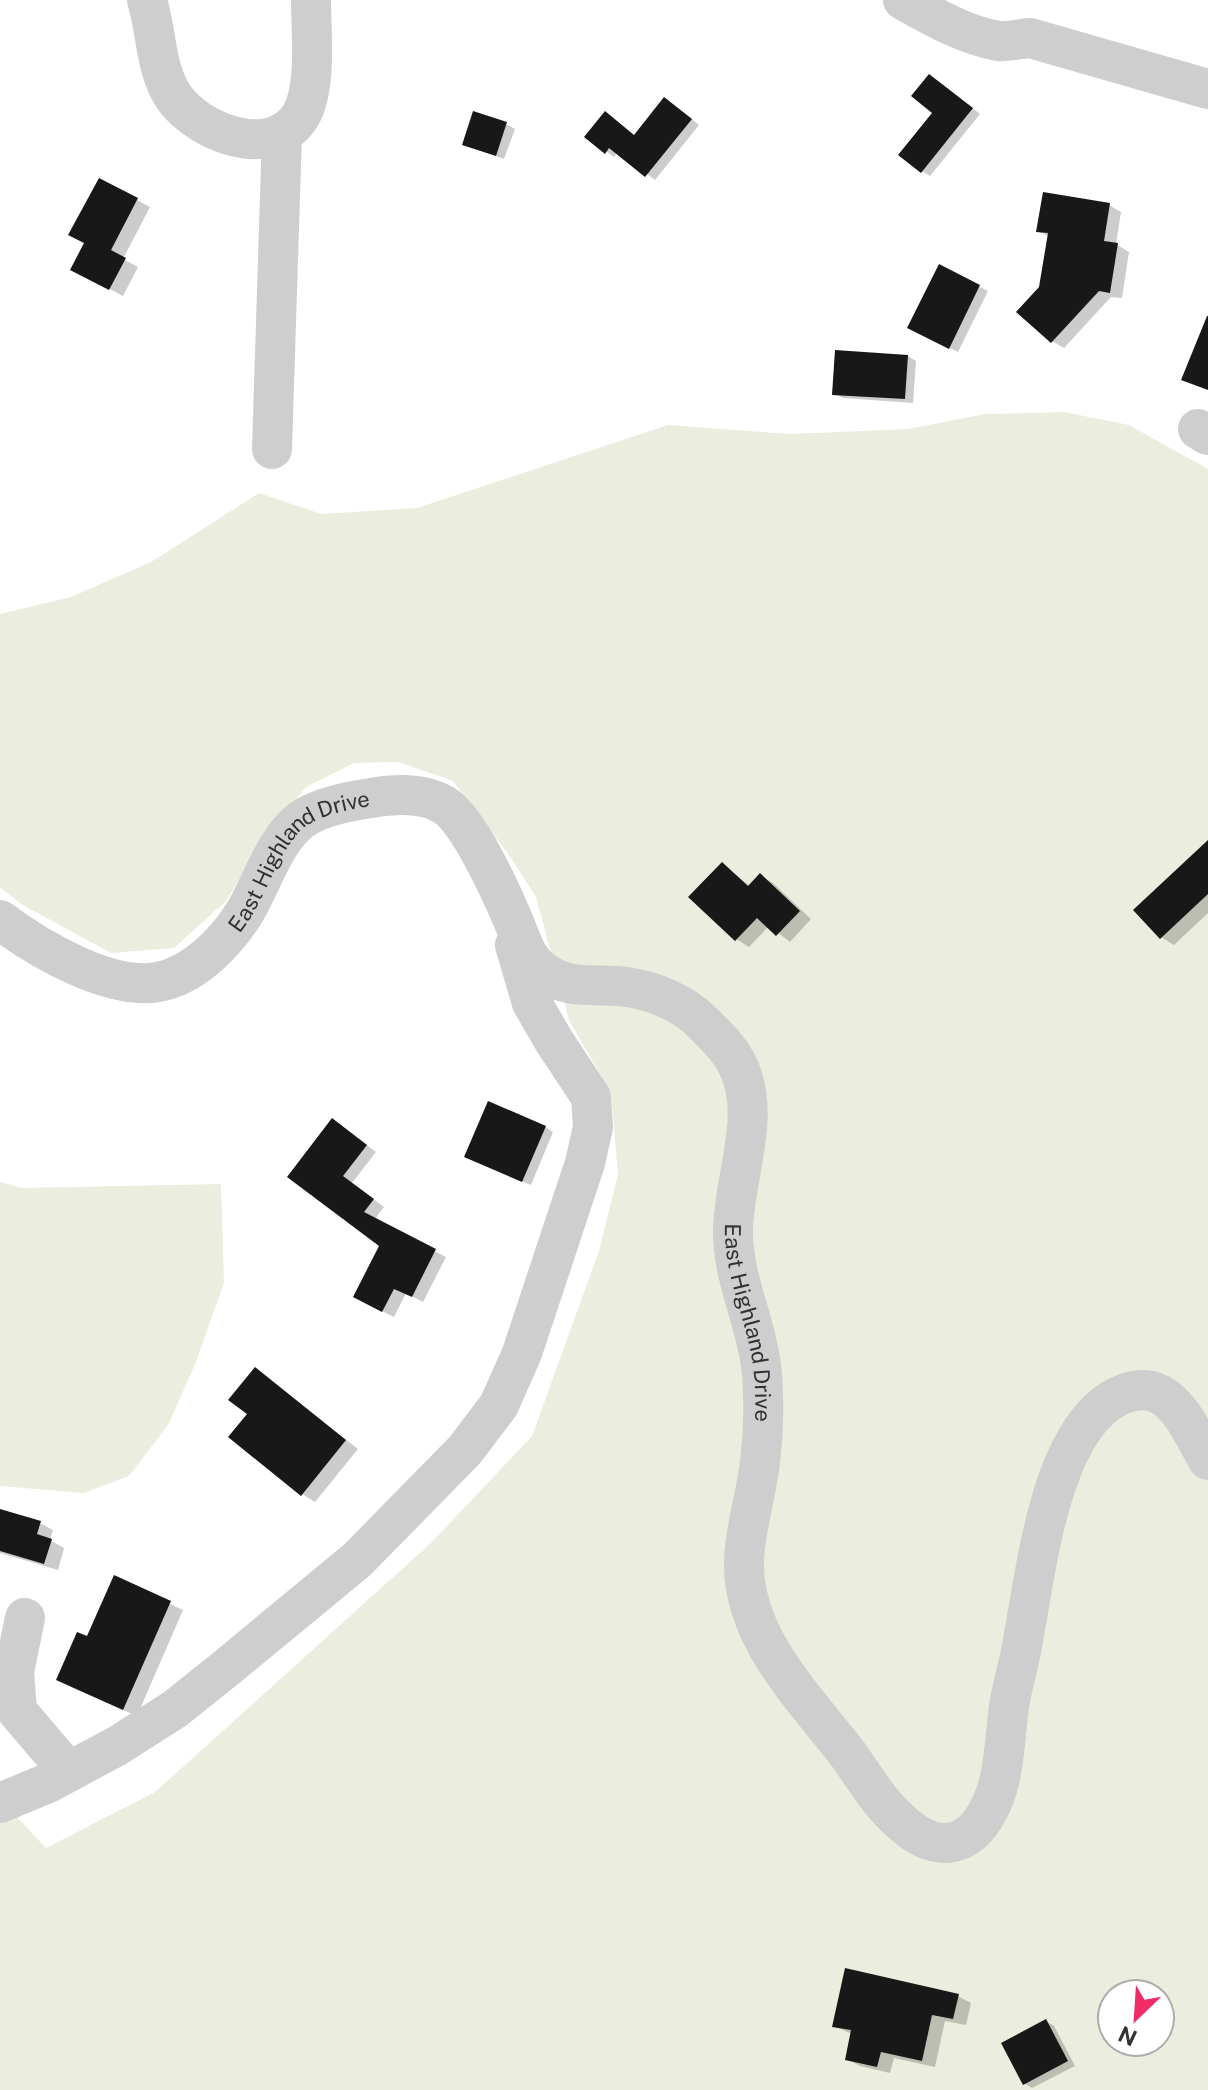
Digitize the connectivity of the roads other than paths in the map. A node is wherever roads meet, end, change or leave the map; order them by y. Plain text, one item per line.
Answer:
1 (147, 0) edge
2 (311, 0) edge
3 (903, 0) edge
4 (1208, 89) edge
5 (282, 133) junction
6 (272, 449) dead end
7 (500, 895) junction
8 (0, 920) edge
9 (1208, 1460) edge
10 (25, 1618) dead end
11 (69, 1772) junction
12 (0, 1803) edge

1 - 5 street
2 - 5 street
3 - 4 street
5 - 6 street
7 - 8 street, East Highland Drive
7 - 9 street, East Highland Drive
7 - 11 street
10 - 11 street
11 - 12 street

